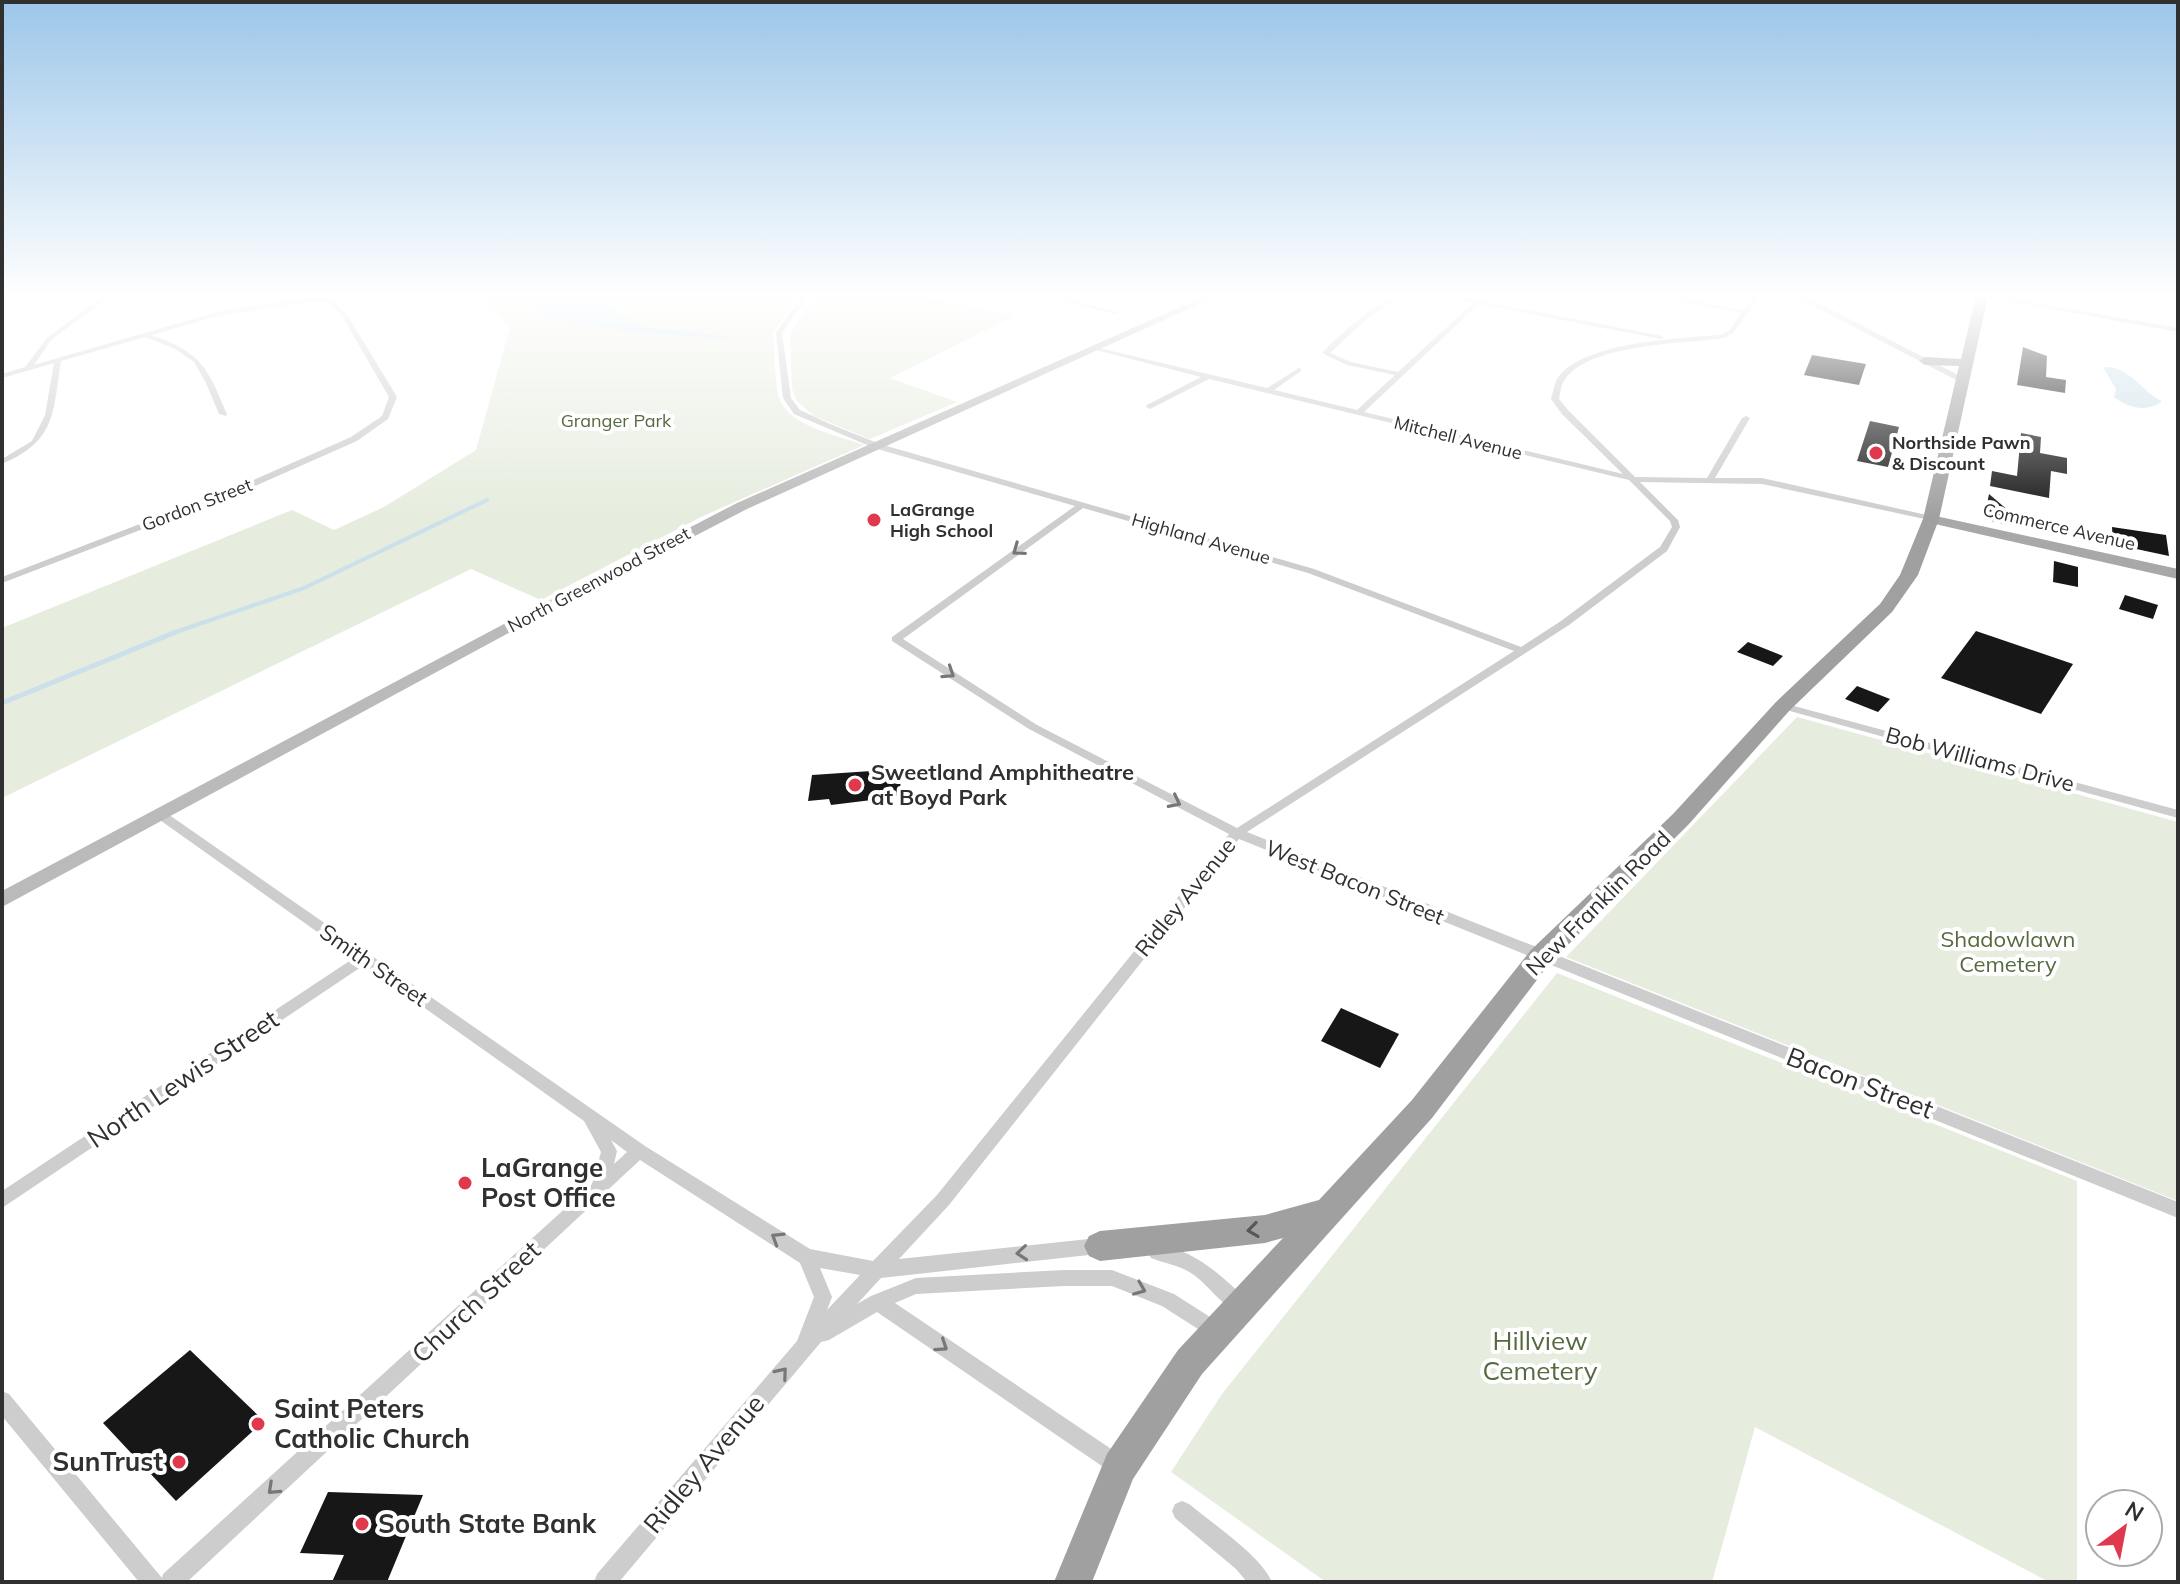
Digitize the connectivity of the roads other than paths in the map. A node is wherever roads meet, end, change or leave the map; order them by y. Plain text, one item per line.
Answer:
1 (22, 370) edge
2 (56, 370) edge
3 (204, 370) edge
4 (380, 370) edge
5 (784, 370) edge
6 (1048, 370) edge
7 (1183, 370) edge
8 (1299, 370) dead end
9 (1378, 370) edge
10 (1403, 370) edge
11 (1569, 370) edge
12 (1943, 370) edge
13 (1965, 370) edge
14 (1398, 374) junction
15 (2, 376) edge
16 (1208, 376) junction
17 (1963, 380) junction
18 (1268, 391) junction
19 (1150, 407) dead end
20 (1358, 413) junction
21 (223, 414) dead end
22 (1746, 418) dead end
23 (877, 446) junction
24 (2, 462) edge
25 (1711, 478) junction
26 (1634, 479) junction
27 (1081, 505) junction
28 (1931, 519) junction
29 (2178, 574) edge
30 (2, 580) edge
31 (1520, 650) junction
32 (1783, 706) junction
33 (2178, 814) edge
34 (161, 815) junction
35 (1237, 833) junction
36 (2, 900) edge
37 (1540, 957) junction
38 (364, 958) junction
39 (588, 1116) junction
40 (639, 1151) junction
41 (598, 1189) junction
42 (2, 1200) edge
43 (2178, 1210) edge
44 (1329, 1211) junction
45 (1100, 1246) junction
46 (807, 1257) junction
47 (876, 1270) junction
48 (877, 1302) junction
49 (1240, 1305) junction
50 (1217, 1331) junction
51 (804, 1347) junction
52 (2, 1401) edge
53 (1120, 1467) junction
54 (1182, 1511) dead end
55 (153, 1582) edge
56 (171, 1582) edge
57 (605, 1582) edge
58 (1073, 1582) edge
59 (1261, 1582) edge

1 - 15 street
2 - 24 street
3 - 21 street
4 - 30 street, Gordon Street
5 - 23 street, Highland Avenue
6 - 23 main road, North Greenwood Street
7 - 16 street, Mitchell Avenue
8 - 18 street
9 - 14 street
10 - 14 street
11 - 26 street, Ridley Avenue
12 - 17 street
13 - 17 highway, New Franklin Road
14 - 20 street
16 - 18 street, Mitchell Avenue
16 - 19 street
17 - 28 highway, New Franklin Road
18 - 20 street, Mitchell Avenue
20 - 26 street, Mitchell Avenue
22 - 25 street
23 - 27 street, Highland Avenue
23 - 34 main road, North Greenwood Street
25 - 26 street
25 - 28 street
26 - 31 street, Ridley Avenue
27 - 31 street, Highland Avenue
27 -> 35 street, West Bacon Street
28 - 29 main road, Commerce Avenue
28 - 32 highway, New Franklin Road
31 - 35 street, Ridley Avenue
32 - 33 street, Bob Williams Drive
32 - 37 highway, New Franklin Road
34 - 36 main road, North Greenwood Street
34 - 38 street, Smith Street
35 - 37 street, West Bacon Street
35 - 47 street, Ridley Avenue
37 - 43 street, Bacon Street
37 - 44 highway, New Franklin Road
38 - 39 street, Smith Street
38 - 42 street, North Lewis Street
39 - 40 street, Smith Street
39 - 41 street, Smith Street
40 - 41 street, Church Street
46 -> 40 street, Smith Street
41 -> 56 street, Church Street
44 -> 45 highway
44 - 49 highway, New Franklin Road
45 -> 47 street, Smith Street
45 - 49 street, Smith Street
46 - 47 street, Smith Street
46 - 51 street, Ridley Avenue
47 - 51 street, Ridley Avenue
48 -> 50 street, Ridley Avenue
48 - 51 street, Ridley Avenue
48 -> 53 street
49 - 50 highway, New Franklin Road
50 - 53 highway, New Franklin Road
57 -> 51 street, Ridley Avenue
52 - 55 street
53 - 58 highway, New Franklin Road
54 - 59 street

